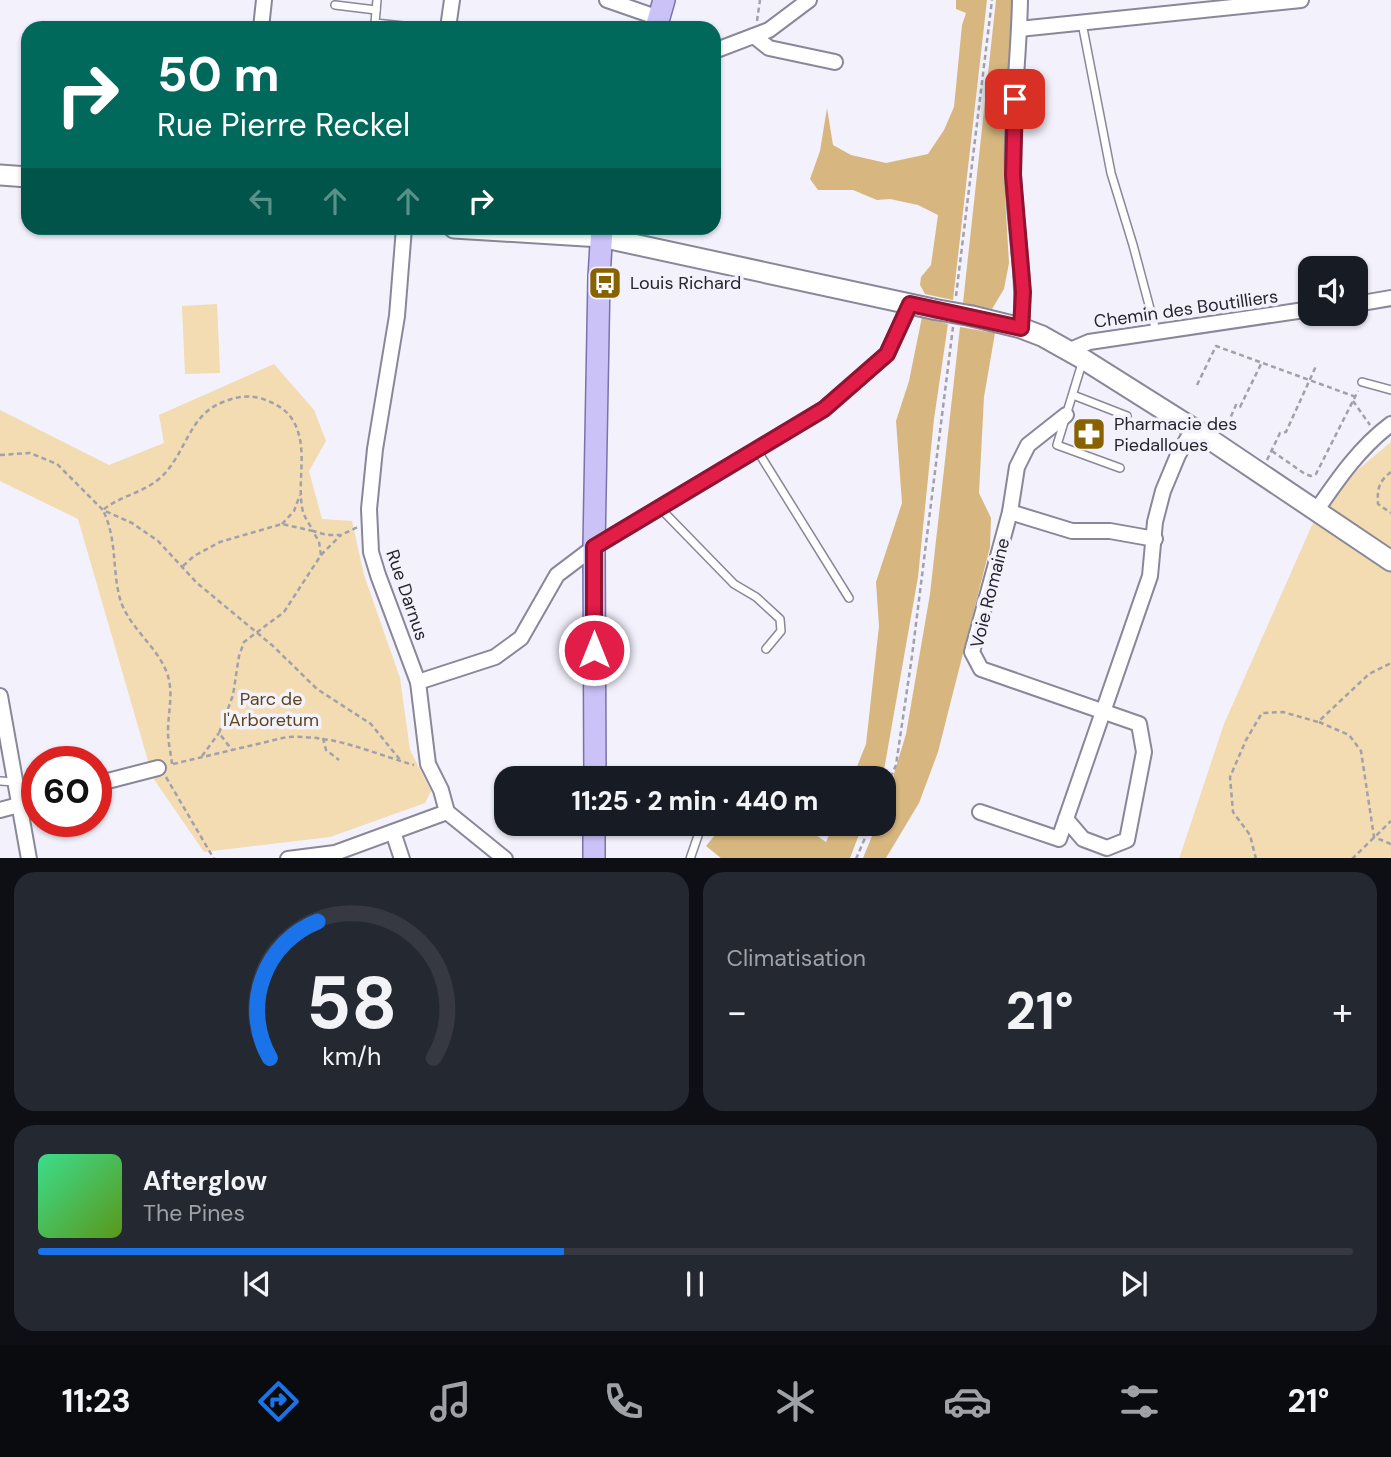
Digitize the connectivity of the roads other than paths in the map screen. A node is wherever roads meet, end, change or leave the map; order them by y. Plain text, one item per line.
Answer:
1 (264, 0) edge
2 (377, 0) edge
3 (452, 0) edge
4 (607, 0) edge
5 (809, 0) edge
6 (1020, 0) edge
7 (1301, 0) edge
8 (335, 5) dead end
9 (376, 10) junction
10 (659, 16) edge
11 (262, 21) edge
12 (375, 21) edge
13 (449, 21) edge
14 (1082, 23) junction
15 (1019, 29) junction
16 (754, 36) junction
17 (721, 48) edge
18 (835, 62) dead end
19 (0, 175) edge
20 (21, 176) edge
21 (403, 235) edge
22 (601, 235) edge
23 (614, 235) edge
24 (1391, 298) edge
25 (1368, 302) edge
26 (910, 304) junction
27 (1298, 311) edge
28 (1021, 328) junction
29 (1156, 331) junction
30 (1075, 355) junction
31 (1362, 382) road end
32 (1391, 390) edge
33 (1073, 395) junction
34 (1066, 415) junction
35 (1127, 416) dead end
36 (1391, 424) edge
37 (1193, 429) junction
38 (756, 449) junction
39 (1120, 468) dead end
40 (659, 507) junction
41 (1316, 511) junction
42 (1010, 512) junction
43 (1155, 539) junction
44 (594, 547) junction
45 (1391, 561) edge
46 (849, 598) dead end
47 (766, 649) dead end
48 (418, 682) junction
49 (0, 695) edge
50 (1103, 711) junction
51 (165, 766) road end
52 (594, 766) edge
53 (112, 780) edge
54 (7, 781) edge
55 (19, 804) junction
56 (0, 810) edge
57 (447, 812) junction
58 (980, 812) dead end
59 (1066, 819) junction
60 (393, 832) junction
61 (594, 836) edge
62 (698, 836) edge
63 (29, 858) edge
64 (296, 858) edge
65 (402, 858) edge
66 (504, 858) edge
67 (594, 858) edge
68 (690, 858) edge

1 - 11 street
2 - 9 lane
3 - 13 street
4 - 10 street
5 - 16 street
6 - 15 street
7 - 14 street
8 - 9 lane
9 - 12 lane
14 - 15 street
14 - 29 lane
15 - 28 street
16 - 17 street
16 - 18 street
19 - 20 main road
21 - 48 street, Rue Darnus
22 - 44 main road
23 - 26 main road
24 - 25 street
26 - 28 main road, bridge
26 - 38 street
27 - 29 street, Chemin des Boutilliers
28 - 30 main road
29 - 30 street, Chemin des Boutilliers
30 - 33 lane
30 - 37 main road
31 - 32 lane
33 - 34 lane
33 - 35 lane
34 - 39 lane
34 - 42 street, Voie Romaine
36 - 41 street
37 - 41 main road
37 - 43 street
38 - 40 street
38 - 46 lane
40 - 44 street
40 - 47 lane
41 - 45 main road
42 - 43 street
42 - 50 street, Voie Romaine
43 - 50 street
44 - 48 street
44 - 52 main road
48 - 57 street, Rue Darnus
49 - 54 street
50 - 59 street
50 - 59 street, Voie Romaine
51 - 53 street
54 - 55 street
55 - 56 street
55 - 63 street
57 - 60 street
57 - 66 street
58 - 59 street
60 - 64 street
60 - 65 street
61 - 67 main road
62 - 68 lane

